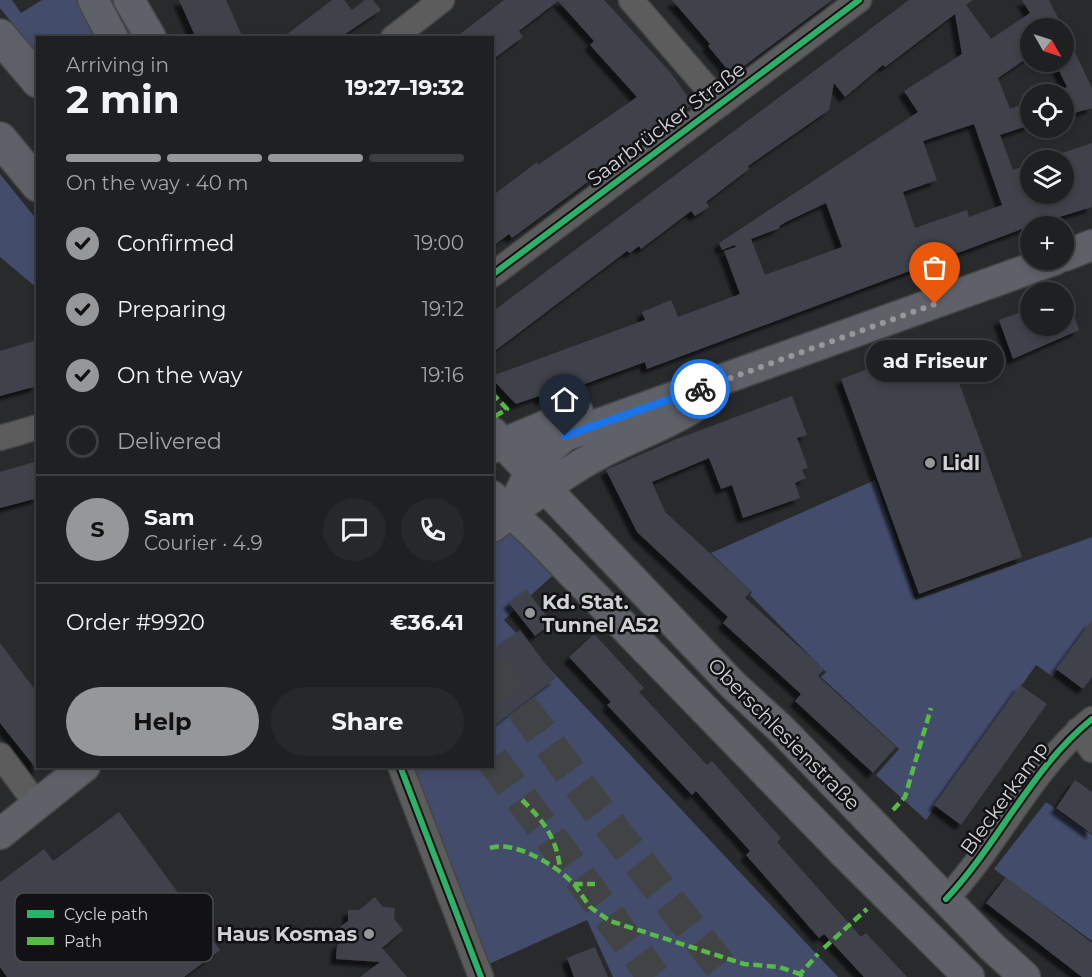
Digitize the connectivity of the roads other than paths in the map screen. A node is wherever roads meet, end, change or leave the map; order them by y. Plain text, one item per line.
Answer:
1 (93, 0) edge
2 (129, 0) edge
3 (442, 0) edge
4 (631, 0) edge
5 (859, 0) edge
6 (0, 36) edge
7 (112, 36) edge
8 (150, 36) edge
9 (396, 36) edge
10 (36, 79) edge
11 (721, 104) junction
12 (0, 139) edge
13 (36, 183) edge
14 (1092, 245) edge
15 (1074, 252) edge
16 (1027, 270) edge
17 (494, 274) edge
18 (728, 379) junction
19 (36, 428) edge
20 (0, 438) edge
21 (496, 441) edge
22 (538, 479) junction
23 (498, 512) edge
24 (1085, 724) edge
25 (1092, 750) edge
26 (0, 755) edge
27 (83, 768) edge
28 (93, 768) edge
29 (401, 768) edge
30 (48, 798) junction
31 (0, 834) edge
32 (946, 899) junction
33 (481, 977) edge
34 (969, 977) edge
35 (1025, 977) edge

1 - 7 main road
2 - 8 main road
3 - 9 street
4 - 11 street
5 - 11 street, Saarbrücker Straße
6 - 10 highway
11 - 17 street, Saarbrücker Straße
12 - 13 highway
14 - 15 main road
16 - 18 main road
18 - 21 main road
18 - 22 main road
19 - 20 street
21 - 22 main road, Oberschlesienstraße
22 - 23 main road
22 - 32 main road, Oberschlesienstraße
23 - 34 main road, Oberschlesienstraße
24 - 25 street
24 - 32 street, Bleckerkamp
26 - 30 street
27 - 30 main road
28 - 30 main road
29 - 33 street
30 - 31 main road
32 - 35 main road, Oberschlesienstraße

